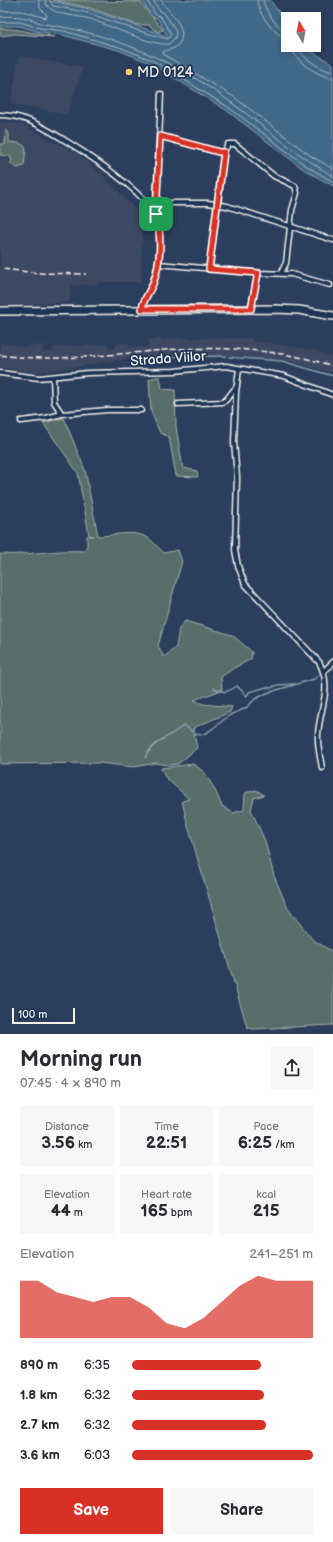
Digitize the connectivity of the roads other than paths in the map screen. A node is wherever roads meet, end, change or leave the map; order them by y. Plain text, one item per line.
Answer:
1 (161, 94) dead end
2 (0, 115) edge
3 (160, 136) junction
4 (224, 152) junction
5 (157, 203) junction
6 (217, 204) junction
7 (156, 214) junction
8 (291, 226) junction
9 (333, 240) edge
10 (159, 264) junction
11 (209, 269) junction
12 (258, 273) junction
13 (281, 273) junction
14 (330, 285) dead end
15 (142, 309) junction
16 (251, 309) junction
17 (0, 311) edge
18 (333, 316) edge
19 (239, 369) junction
20 (0, 373) edge
21 (53, 377) junction
22 (237, 386) junction
23 (333, 395) edge
24 (178, 404) dead end
25 (141, 410) dead end
26 (62, 414) junction
27 (21, 421) dead end
28 (333, 662) edge
29 (325, 670) junction
30 (322, 768) dead end

1 - 3 street
2 - 7 street
3 - 4 street
3 - 5 street
4 - 6 street
4 - 8 street
5 - 6 street
5 - 7 street
6 - 8 street
6 - 11 street
7 - 10 street
8 - 9 street
8 - 13 street
10 - 11 street
10 - 15 street
11 - 12 street
12 - 13 street
12 - 16 street
13 - 14 street
15 - 16 main road
15 - 17 main road
16 - 18 main road
19 - 21 street, Strada Viilor
19 - 22 street
19 - 23 street, Strada Viilor
20 - 21 street, Strada Viilor
21 - 26 street
22 - 24 street
22 - 29 street
25 - 26 street
26 - 27 street
28 - 29 street
29 - 30 street

